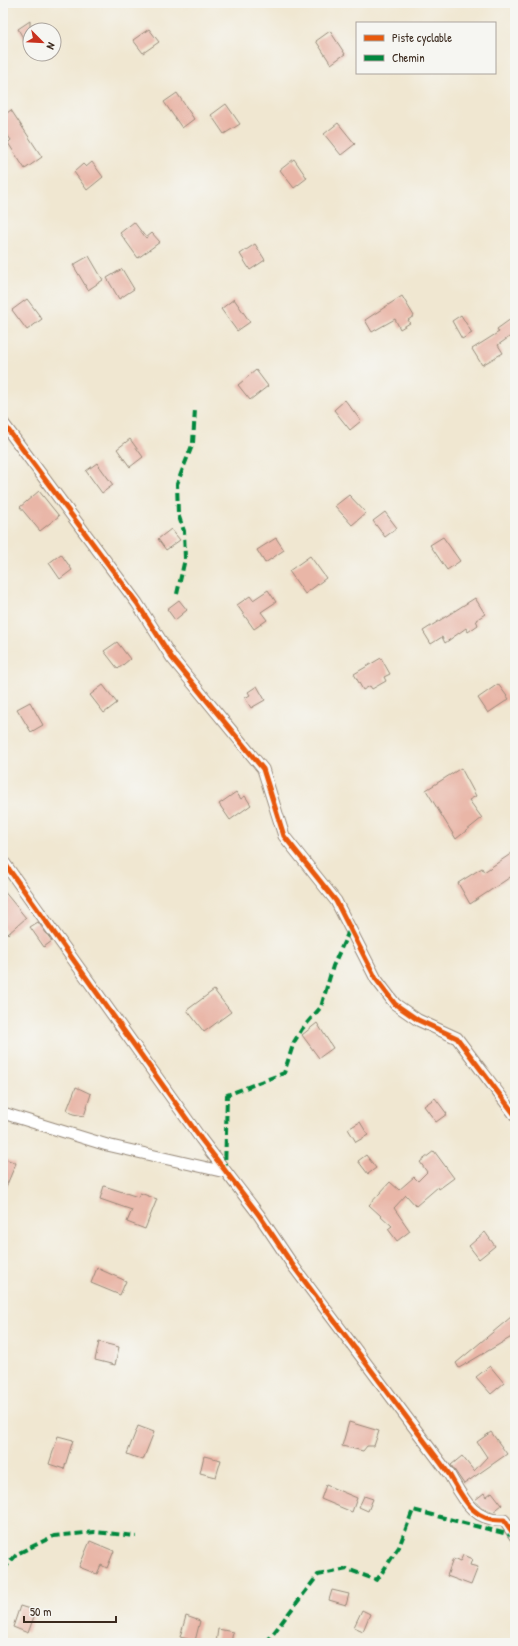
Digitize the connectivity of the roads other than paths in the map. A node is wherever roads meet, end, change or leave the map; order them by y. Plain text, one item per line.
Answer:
1 (3, 423) edge
2 (3, 861) edge
3 (3, 1113) edge
4 (515, 1115) edge
5 (225, 1172) junction
6 (515, 1536) edge

1 - 4 street
2 - 5 street
3 - 5 street
5 - 6 street

